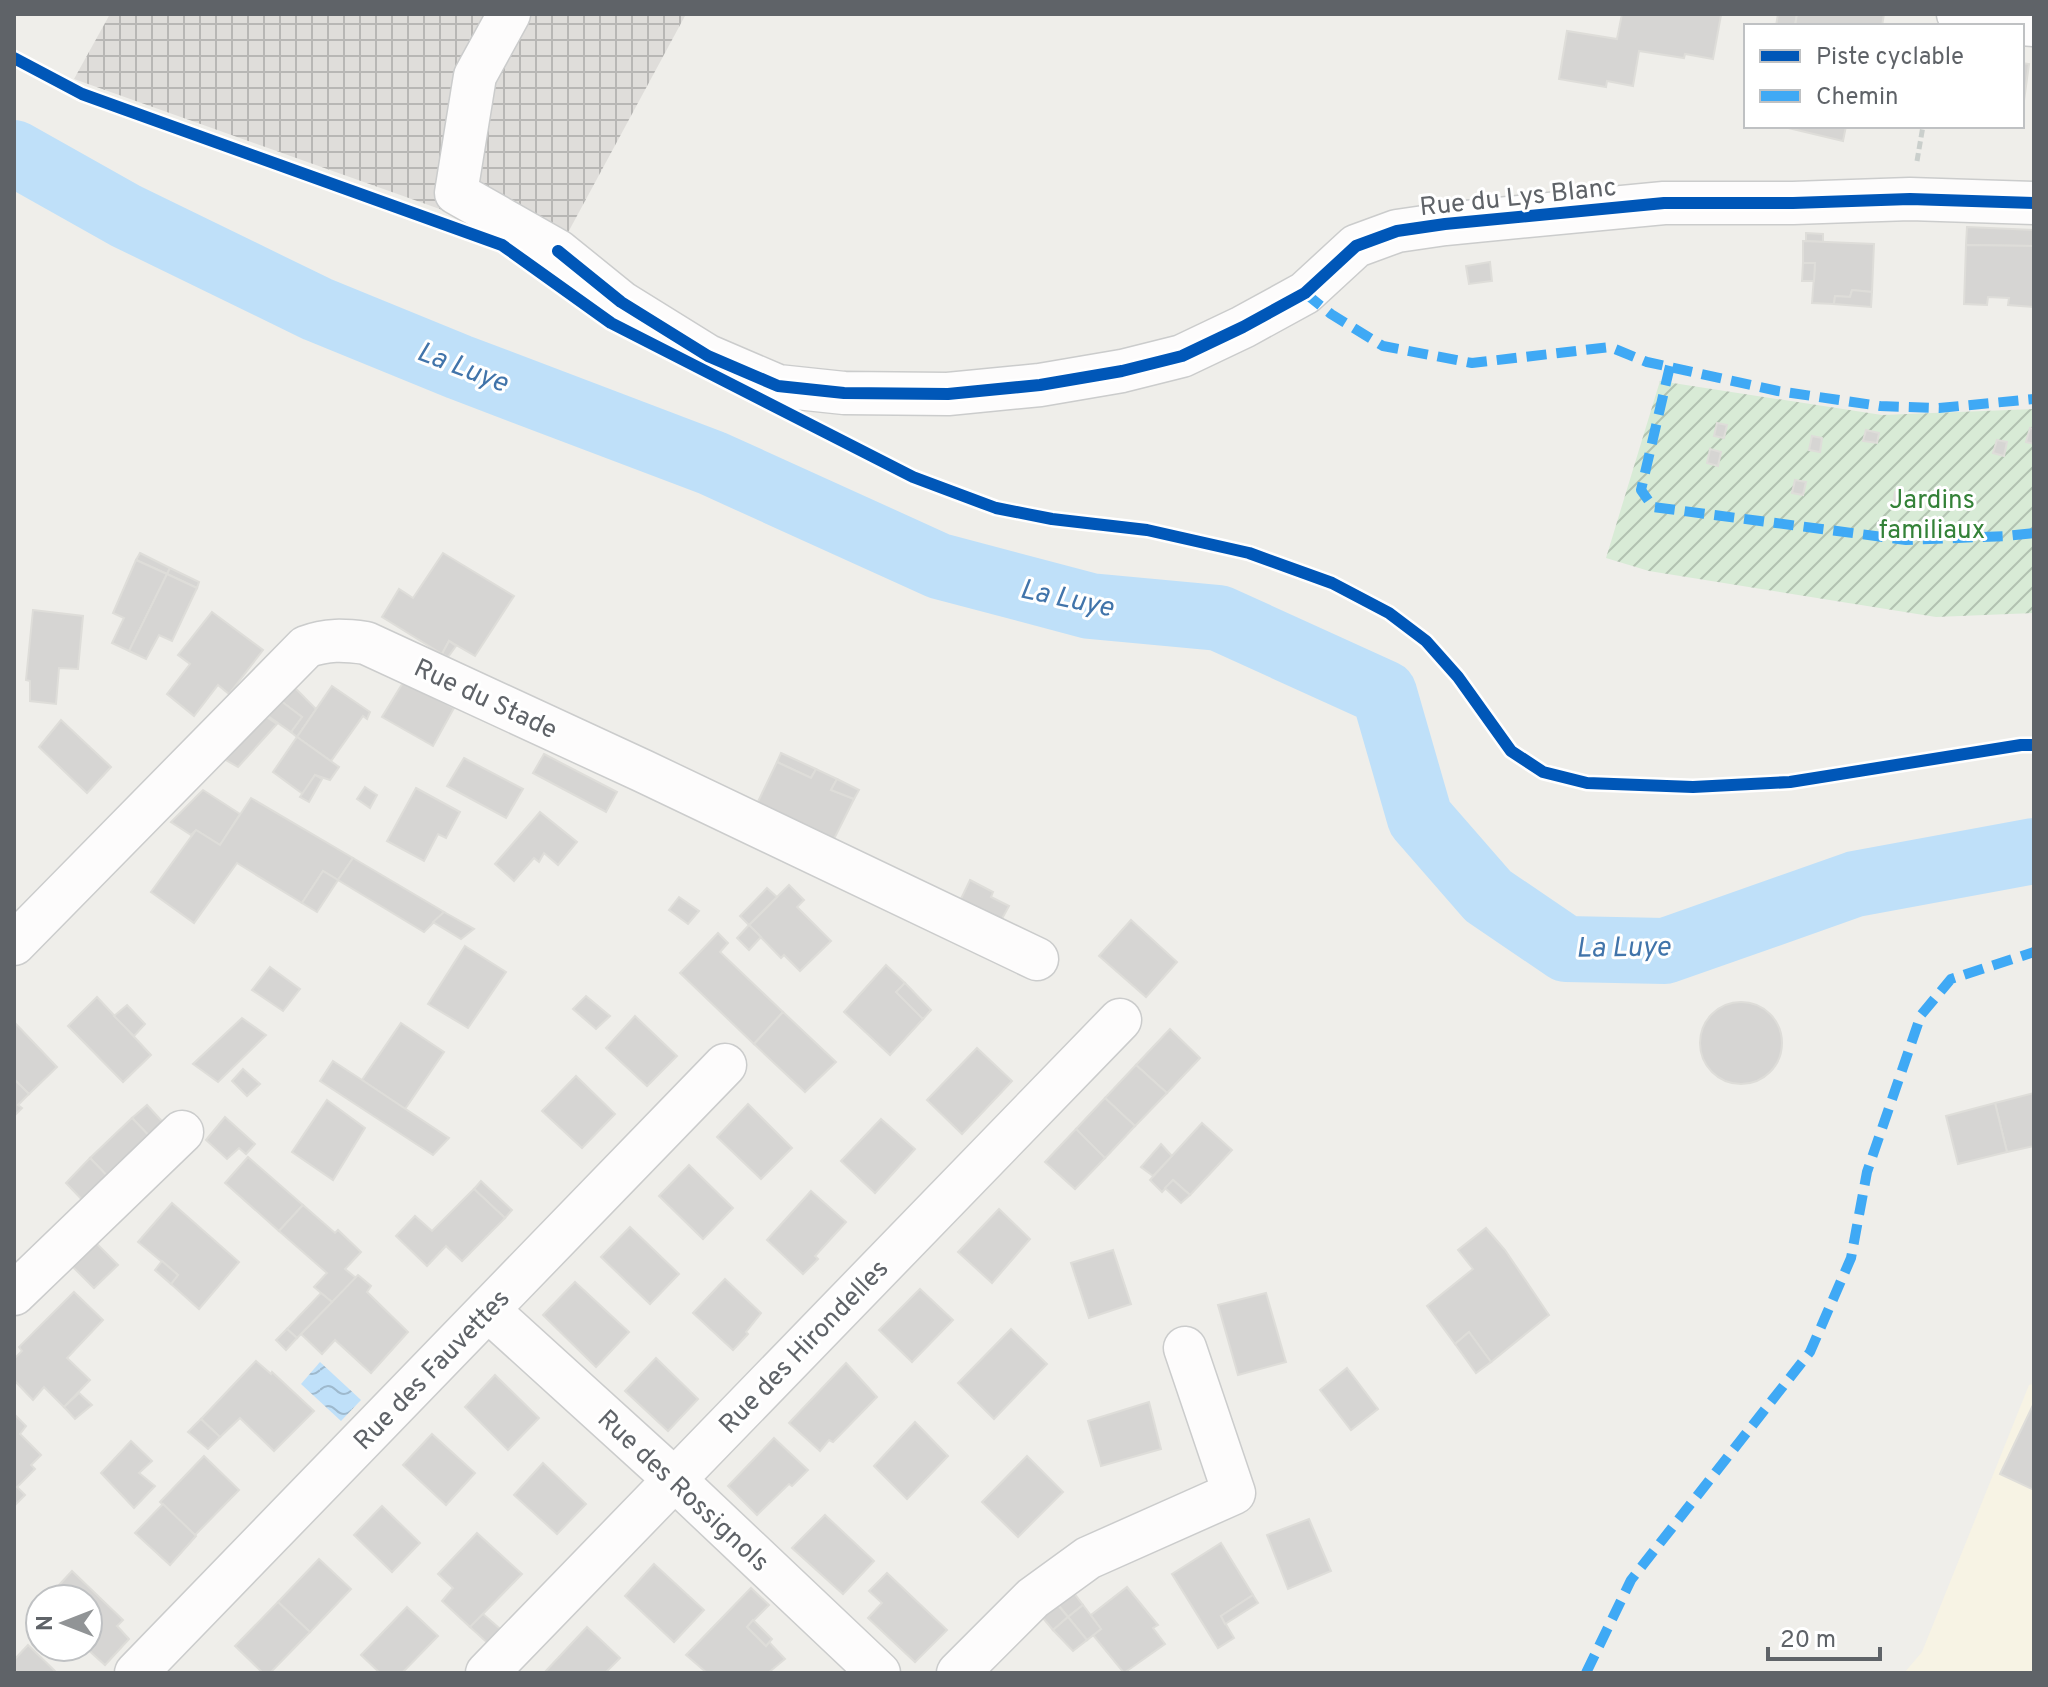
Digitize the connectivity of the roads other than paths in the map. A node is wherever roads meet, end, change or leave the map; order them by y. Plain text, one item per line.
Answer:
1 (1958, 14) edge
2 (502, 16) edge
3 (2021, 24) edge
4 (2034, 203) edge
5 (14, 944) edge
6 (1037, 959) dead end
7 (1120, 1020) dead end
8 (725, 1065) dead end
9 (182, 1132) dead end
10 (14, 1294) edge
11 (488, 1310) junction
12 (1185, 1348) dead end
13 (674, 1479) junction
14 (136, 1673) edge
15 (487, 1673) edge
16 (879, 1673) edge
17 (958, 1673) edge

1 - 3 street
2 - 4 street, Rue du Lys Blanc
5 - 6 street, Rue du Stade
7 - 13 street, Rue des Hirondelles
8 - 11 street, Rue des Fauvettes
9 - 10 street
11 - 13 street, Rue des Rossignols
11 - 14 street, Rue des Fauvettes
12 - 17 street
13 - 15 street, Rue des Hirondelles
13 - 16 street, Rue des Rossignols

